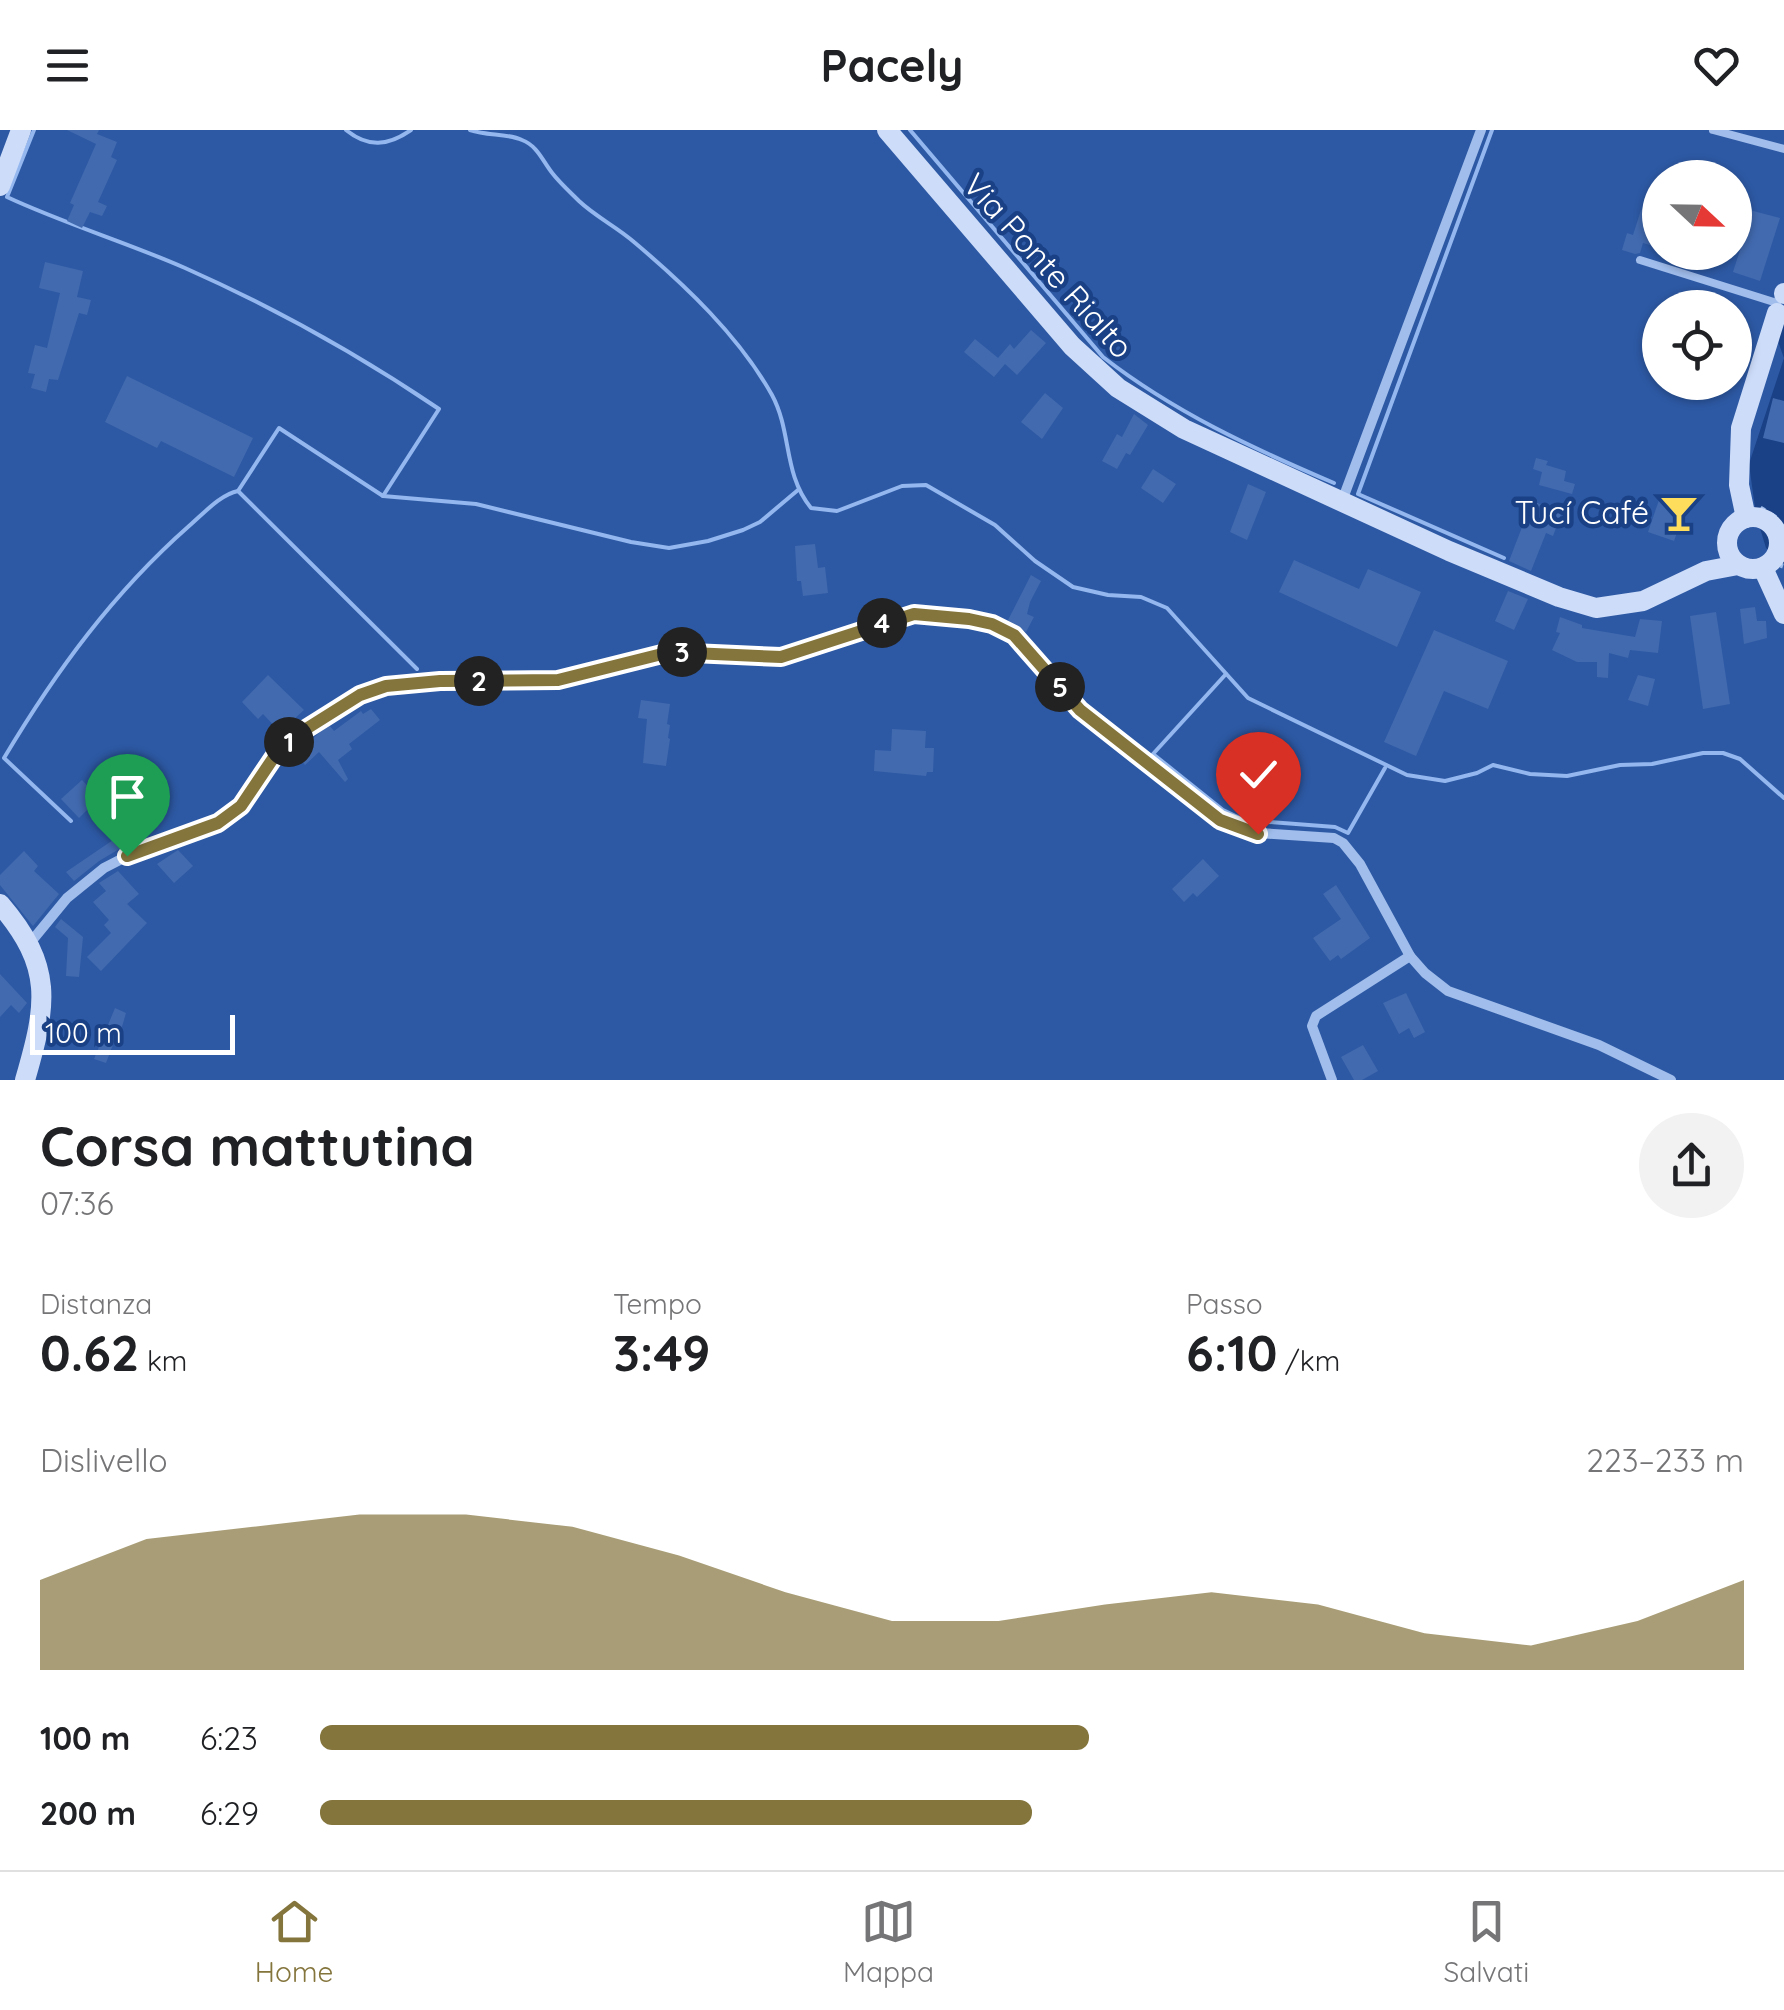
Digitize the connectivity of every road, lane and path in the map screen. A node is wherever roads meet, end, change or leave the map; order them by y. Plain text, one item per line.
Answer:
1 (21, 130) edge
2 (887, 130) edge
3 (1481, 130) edge
4 (1713, 130) edge
5 (1784, 149) edge
6 (0, 186) edge
7 (1640, 260) dead end
8 (1781, 311) edge
9 (1342, 501) junction
10 (1750, 508) junction
11 (1784, 529) edge
12 (1726, 546) junction
13 (1738, 565) junction
14 (1763, 568) junction
15 (1706, 571) junction
16 (1781, 600) edge
17 (0, 904) edge
18 (30, 944) junction
19 (1410, 956) junction
20 (25, 1080) edge
21 (1332, 1080) edge
22 (1671, 1080) edge

1 - 6 main road
2 - 9 main road, Via Ponte Rialto
3 - 9 street
4 - 5 lane
7 - 8 lane
8 - 10 main road
9 - 15 main road, Via Ponte Rialto
10 - 11 path
10 - 12 main road
10 - 14 main road
12 - 13 main road
12 - 15 main road, Via Ponte Rialto
13 - 14 main road
13 - 15 main road, Via Ponte Rialto
14 - 16 main road
17 - 18 main road
18 - 19 street
18 - 20 main road
19 - 21 street
19 - 22 street

